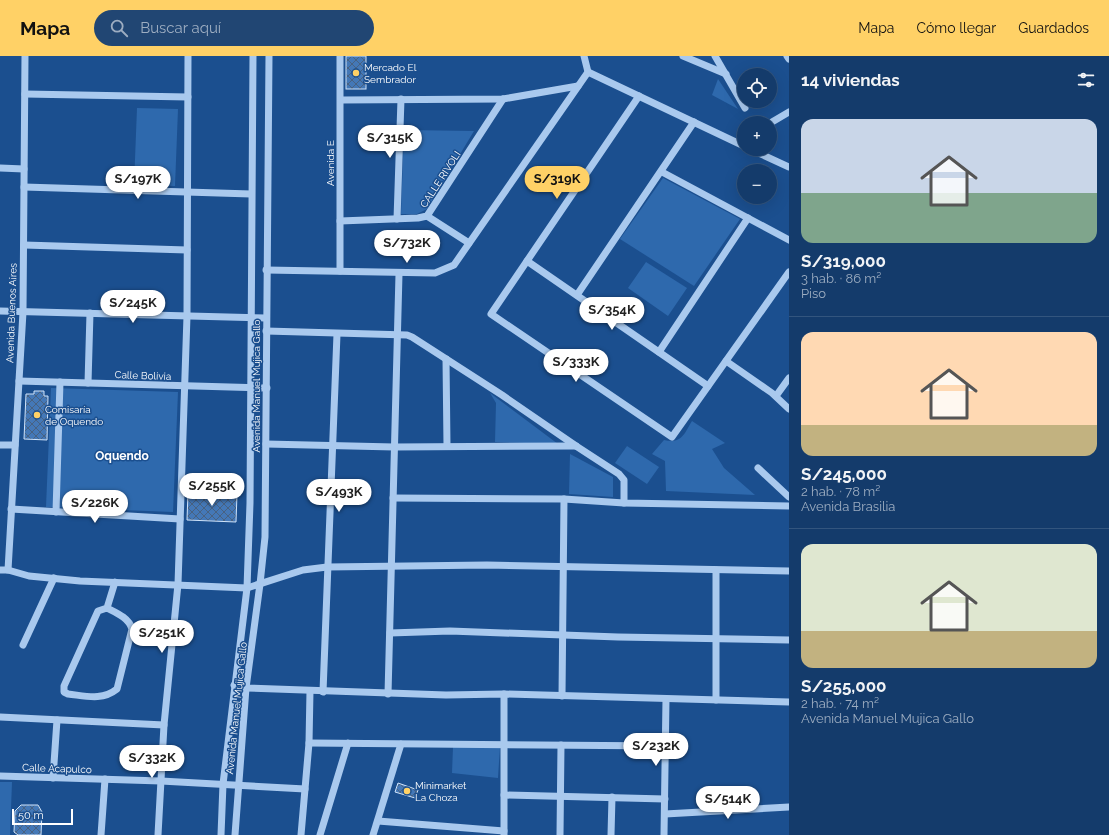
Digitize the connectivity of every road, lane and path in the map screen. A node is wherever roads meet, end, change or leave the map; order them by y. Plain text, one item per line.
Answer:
1 (25, 56) edge
2 (188, 56) edge
3 (253, 56) edge
4 (269, 56) edge
5 (340, 56) edge
6 (584, 56) edge
7 (683, 56) edge
8 (715, 56) edge
9 (787, 56) edge
10 (789, 59) edge
11 (588, 72) junction
12 (726, 74) junction
13 (578, 86) junction
14 (25, 94) junction
15 (737, 94) edge
16 (638, 96) junction
17 (188, 97) junction
18 (401, 99) junction
19 (503, 99) junction
20 (341, 100) junction
21 (789, 112) edge
22 (777, 119) edge
23 (694, 122) junction
24 (737, 143) edge
25 (764, 156) edge
26 (0, 168) edge
27 (789, 168) edge
28 (24, 169) junction
29 (662, 172) junction
30 (24, 187) junction
31 (187, 192) junction
32 (252, 194) junction
33 (427, 216) junction
34 (748, 218) junction
35 (397, 219) junction
36 (340, 221) junction
37 (789, 240) edge
38 (469, 243) junction
39 (24, 245) junction
40 (187, 250) junction
41 (527, 261) junction
42 (266, 270) junction
43 (340, 271) junction
44 (789, 272) edge
45 (399, 274) junction
46 (577, 295) junction
47 (0, 311) edge
48 (23, 312) junction
49 (90, 313) junction
50 (187, 316) junction
51 (251, 318) junction
52 (266, 318) junction
53 (266, 332) junction
54 (337, 334) junction
55 (399, 334) junction
56 (659, 352) junction
57 (446, 359) junction
58 (726, 361) junction
59 (789, 378) edge
60 (19, 381) junction
61 (60, 382) junction
62 (88, 383) junction
63 (185, 386) junction
64 (708, 386) junction
65 (251, 388) junction
66 (267, 388) junction
67 (776, 396) junction
68 (789, 408) edge
69 (266, 444) junction
70 (0, 445) edge
71 (15, 445) junction
72 (333, 445) junction
73 (394, 446) junction
74 (447, 446) junction
75 (576, 446) junction
76 (758, 468) dead end
77 (789, 497) edge
78 (393, 498) junction
79 (564, 499) junction
80 (624, 502) junction
81 (789, 506) edge
82 (11, 509) junction
83 (56, 512) junction
84 (180, 519) junction
85 (327, 567) junction
86 (565, 567) junction
87 (391, 568) junction
88 (4, 570) edge
89 (716, 570) junction
90 (789, 571) edge
91 (54, 578) junction
92 (115, 582) junction
93 (178, 584) junction
94 (260, 584) junction
95 (247, 588) junction
96 (107, 608) junction
97 (390, 633) junction
98 (562, 636) junction
99 (716, 638) junction
100 (789, 640) edge
101 (23, 645) dead end
102 (234, 685) junction
103 (246, 688) junction
104 (310, 691) junction
105 (323, 692) junction
106 (388, 694) junction
107 (504, 694) junction
108 (562, 696) junction
109 (666, 698) junction
110 (716, 700) junction
111 (789, 702) edge
112 (0, 717) edge
113 (56, 720) junction
114 (164, 725) junction
115 (309, 743) junction
116 (348, 744) junction
117 (401, 744) junction
118 (504, 744) junction
119 (561, 745) junction
120 (666, 746) junction
121 (0, 776) edge
122 (52, 778) junction
123 (105, 779) junction
124 (161, 781) junction
125 (224, 784) junction
126 (238, 785) junction
127 (305, 789) junction
128 (504, 794) junction
129 (560, 796) junction
130 (612, 797) junction
131 (665, 799) junction
132 (789, 807) edge
133 (665, 814) junction
134 (378, 821) junction
135 (504, 833) edge
136 (100, 835) edge
137 (158, 835) edge
138 (221, 835) edge
139 (235, 835) edge
140 (301, 835) edge
141 (320, 835) edge
142 (373, 835) edge
143 (560, 835) edge
144 (611, 835) edge
145 (664, 835) edge

1 - 14 street, Avenida Buenos Aires
2 - 17 street
3 - 32 street, Avenida Manuel Mujica Gallo
4 - 42 street, Avenida Manuel Mujica Gallo
5 - 20 street, Avenida E
6 - 11 street
7 - 12 street
8 - 12 street
9 - 10 street
11 - 13 street
11 - 16 street
12 - 15 street
13 - 19 street
13 - 38 street
14 - 17 street
14 - 28 street, Avenida Buenos Aires
16 - 23 street
16 - 41 street
17 - 31 street
18 - 19 street
18 - 20 street
18 - 35 street
19 - 33 street, CALLE RIVOLI
20 - 36 street, Avenida E
21 - 22 street
23 - 24 street
23 - 29 street
25 - 27 street
26 - 28 street
28 - 30 street, Avenida Buenos Aires
29 - 34 street
29 - 46 street
30 - 31 street
30 - 39 street, Avenida Buenos Aires
31 - 32 street
31 - 40 street
32 - 51 street, Avenida Manuel Mujica Gallo
33 - 35 street, CALLE RIVOLI
33 - 38 street
34 - 37 street
34 - 56 street
35 - 36 street, CALLE RIVOLI
36 - 43 street, Avenida E
38 - 45 street
39 - 40 street
39 - 48 street, Avenida Buenos Aires
40 - 50 street
41 - 46 street
41 - 64 street
42 - 43 street
42 - 52 street, Avenida Manuel Mujica Gallo
43 - 45 street
44 - 58 street
45 - 55 street
46 - 56 street
47 - 48 street
48 - 49 street
48 - 60 street, Avenida Buenos Aires
49 - 50 street
49 - 62 street
50 - 51 street
50 - 63 street
51 - 52 street
51 - 65 street, Avenida Manuel Mujica Gallo
52 - 53 street, Avenida Manuel Mujica Gallo
53 - 54 street
53 - 66 street, Avenida Manuel Mujica Gallo
54 - 55 street
54 - 72 street
55 - 57 street
55 - 73 street
56 - 64 street
57 - 74 street
57 - 75 street
58 - 64 street
58 - 67 street
59 - 67 street
60 - 61 street, Calle Bolivia
60 - 71 street, Avenida Buenos Aires
61 - 62 street, Calle Bolivia
61 - 83 street
62 - 63 street, Calle Bolivia
63 - 65 street, Calle Bolivia
63 - 84 street
65 - 66 street, Calle Bolivia
65 - 95 street, Avenida Manuel Mujica Gallo
66 - 69 street, Avenida Manuel Mujica Gallo
67 - 68 street
69 - 72 street
69 - 94 street, Avenida Manuel Mujica Gallo
70 - 71 street
71 - 82 street, Avenida Buenos Aires
72 - 73 street
72 - 85 street
73 - 74 street
73 - 78 street
74 - 75 street
75 - 80 street
76 - 77 street
78 - 79 street
78 - 87 street
79 - 80 street
79 - 86 street
80 - 81 street
82 - 83 street
82 - 88 street, Avenida Buenos Aires
83 - 84 street
84 - 93 street
85 - 87 street
85 - 94 street
85 - 105 street
86 - 87 street
86 - 89 street
86 - 98 street
87 - 97 street
88 - 91 street
89 - 90 street
89 - 99 street
91 - 92 street
91 - 101 street
92 - 93 street
92 - 96 street
93 - 95 street
93 - 114 street
94 - 95 street
94 - 103 street, Avenida Manuel Mujica Gallo
95 - 102 street, Avenida Manuel Mujica Gallo
96 - 96 street
97 - 98 street
97 - 106 street
98 - 99 street
98 - 108 street
99 - 100 street
99 - 110 street
102 - 103 street
102 - 125 street, Avenida Manuel Mujica Gallo
103 - 104 street
103 - 126 street, Avenida Manuel Mujica Gallo
104 - 105 street
104 - 115 street
105 - 106 street
106 - 107 street
107 - 108 street
107 - 118 street
108 - 109 street
109 - 110 street
109 - 120 street
110 - 111 street
112 - 113 street
113 - 114 street
113 - 122 street
114 - 124 street
115 - 116 street
115 - 127 street
116 - 117 street
116 - 141 street
117 - 118 street
117 - 134 street
118 - 119 street
118 - 128 street
119 - 120 street
119 - 129 street
120 - 131 street
121 - 122 street, Calle Acapulco
122 - 123 street, Calle Acapulco
123 - 124 street, Calle Acapulco
123 - 136 street
124 - 125 street, Calle Acapulco
124 - 137 street
125 - 126 street, Calle Acapulco
125 - 138 street, Avenida Manuel Mujica Gallo
126 - 127 street, Calle Acapulco
126 - 139 street, Avenida Manuel Mujica Gallo
127 - 140 street
128 - 129 street
128 - 135 street
129 - 130 street
129 - 143 street
130 - 131 street
130 - 144 street
131 - 133 street
132 - 133 street
133 - 145 street
134 - 135 street
134 - 142 street

